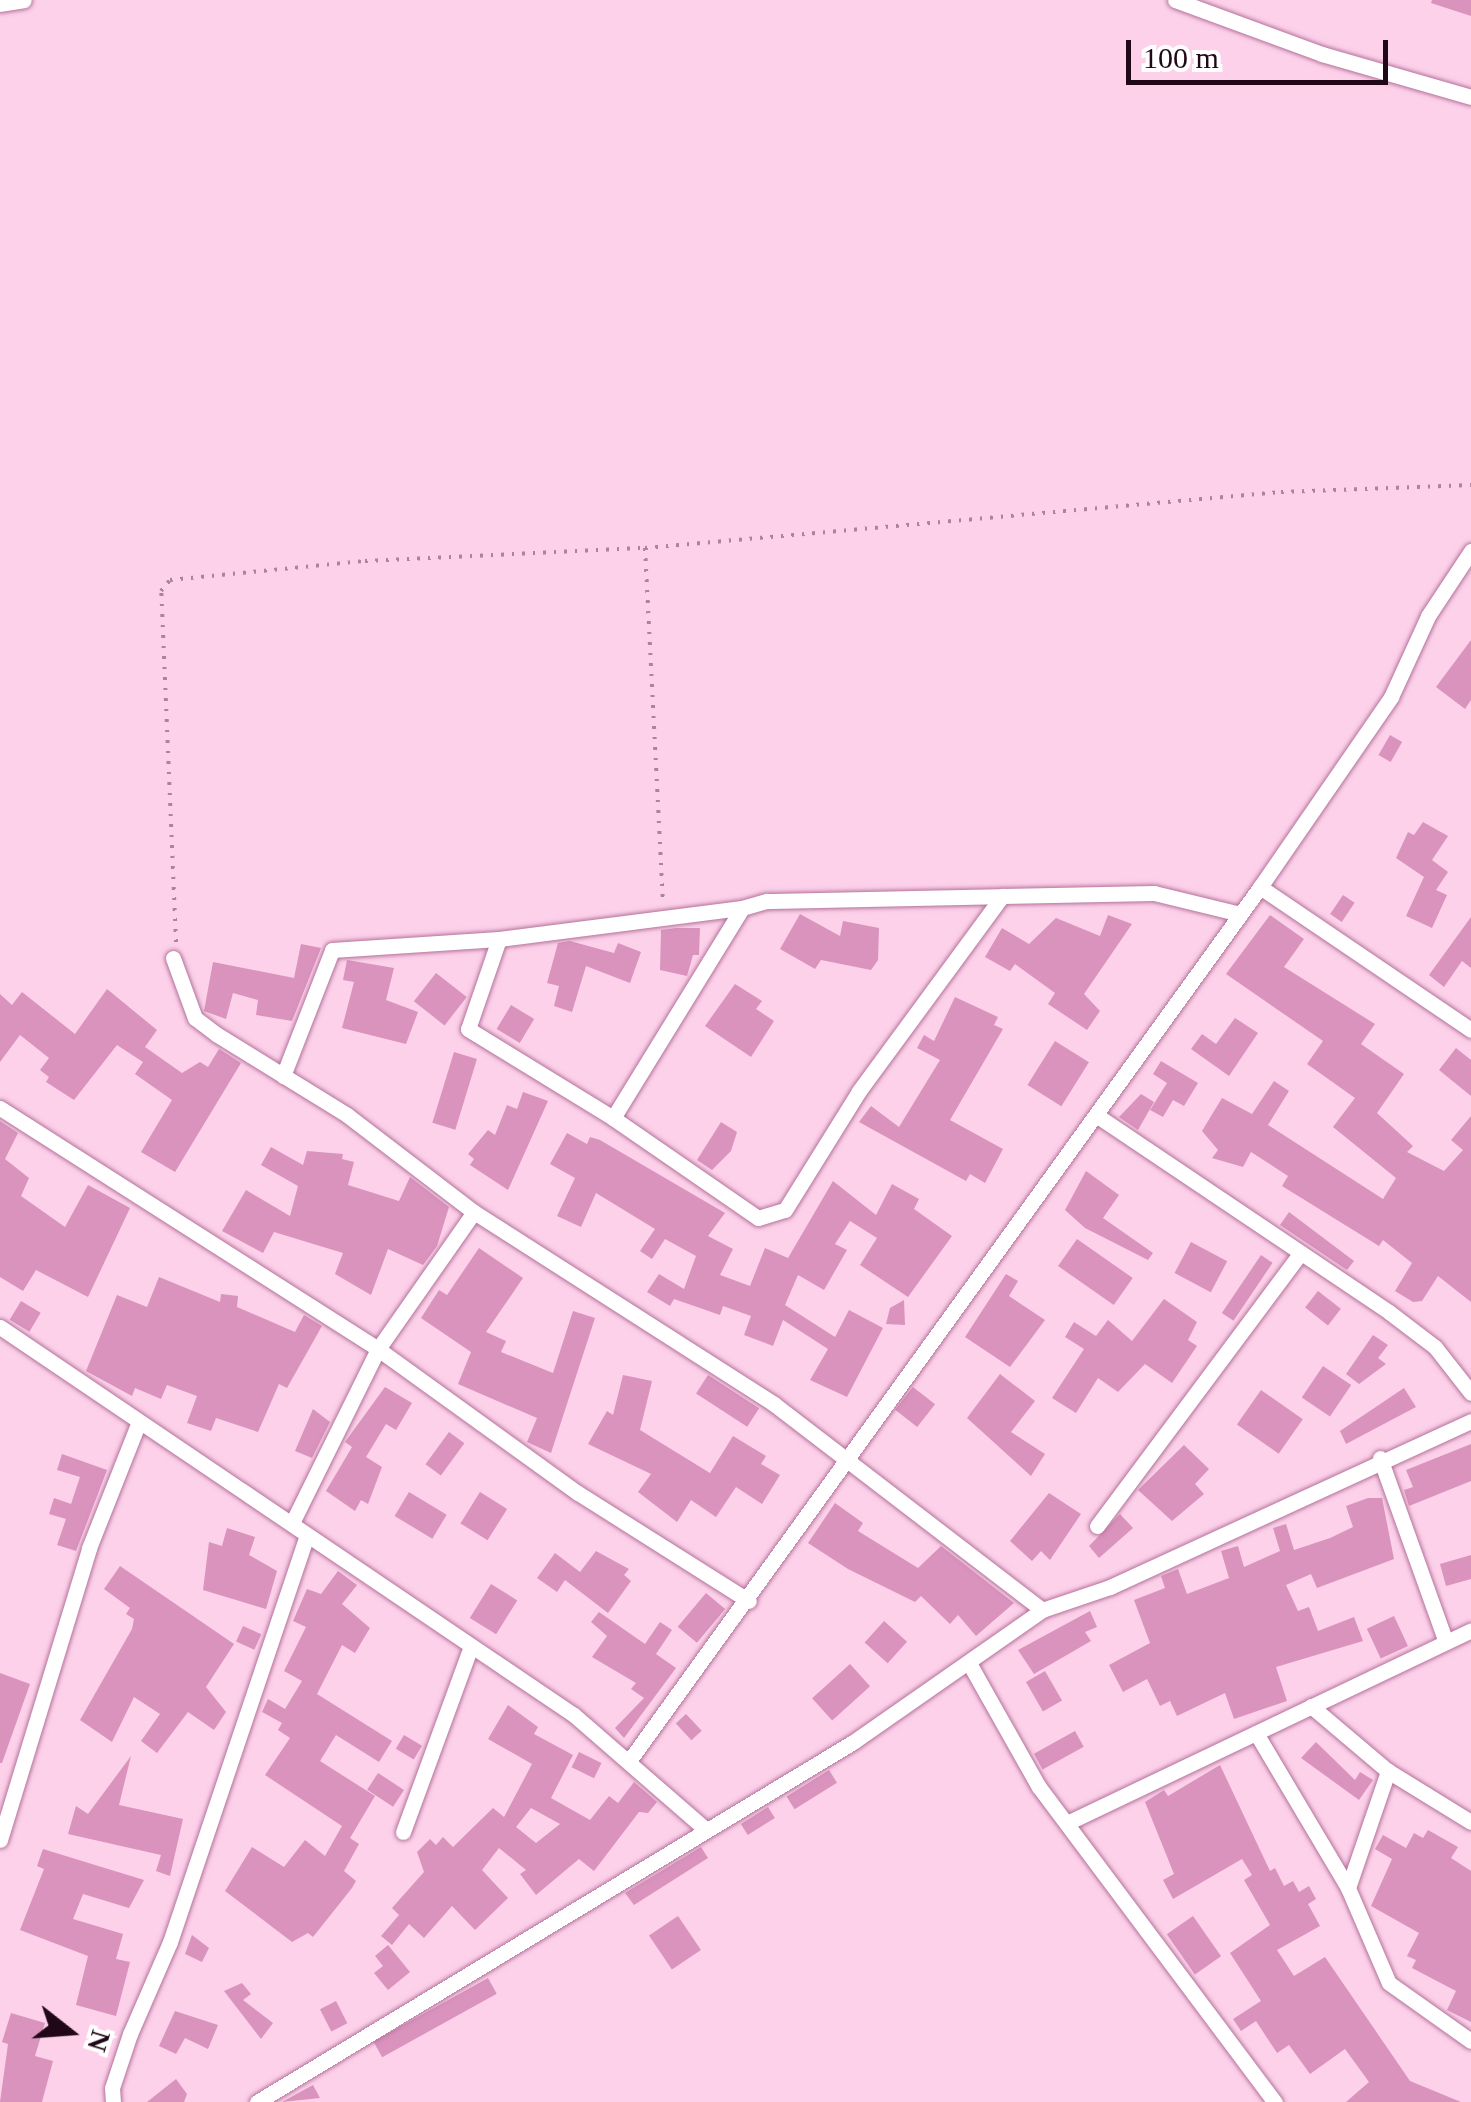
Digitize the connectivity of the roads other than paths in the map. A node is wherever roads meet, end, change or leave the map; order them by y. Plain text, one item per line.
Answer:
1 (24, 0) edge
2 (1180, 1) edge
3 (0, 4) edge
4 (1471, 97) edge
5 (1471, 551) edge
6 (1260, 887) junction
7 (1002, 896) junction
8 (742, 908) junction
9 (1240, 914) junction
10 (499, 939) junction
11 (174, 958) road end
12 (1471, 1030) edge
13 (283, 1076) junction
14 (0, 1108) edge
15 (1096, 1115) junction
16 (613, 1118) junction
17 (474, 1212) junction
18 (1300, 1254) junction
19 (0, 1327) edge
20 (378, 1349) junction
21 (1471, 1393) edge
22 (1471, 1421) edge
23 (138, 1424) junction
24 (845, 1457) junction
25 (1380, 1458) junction
26 (292, 1523) junction
27 (1097, 1526) dead end
28 (307, 1535) junction
29 (749, 1600) junction
30 (1042, 1610) junction
31 (1471, 1630) edge
32 (1446, 1642) junction
33 (470, 1649) junction
34 (969, 1663) junction
35 (1311, 1706) junction
36 (1256, 1733) junction
37 (628, 1761) junction
38 (1388, 1771) junction
39 (1069, 1822) junction
40 (1471, 1822) edge
41 (704, 1828) junction
42 (403, 1832) dead end
43 (0, 1840) edge
44 (1348, 1888) junction
45 (1471, 2041) edge
46 (113, 2102) edge
47 (257, 2102) edge
48 (1275, 2102) edge

1 - 3 street
2 - 4 street
5 - 6 street
6 - 9 street
6 - 12 street
7 - 8 street
7 - 9 street
7 - 16 street
8 - 10 street
8 - 16 street
9 - 15 street
10 - 13 street
10 - 16 street
11 - 13 street
13 - 17 street
14 - 20 street
15 - 18 street
15 - 24 street
17 - 20 street
17 - 24 street
18 - 21 street
18 - 27 street
19 - 23 street
20 - 26 street
20 - 29 street
22 - 25 street
23 - 26 street
23 - 43 street
24 - 29 street
24 - 30 street
25 - 30 street
25 - 32 street
26 - 28 street
28 - 33 street
28 - 46 street
29 - 37 street
30 - 34 street
31 - 32 street
32 - 35 street
33 - 37 street
33 - 42 street
34 - 39 street
34 - 41 street
35 - 36 street
35 - 38 street
36 - 39 street
36 - 44 street
37 - 41 street
38 - 40 street
38 - 44 street
39 - 48 street
41 - 47 street
44 - 45 street

